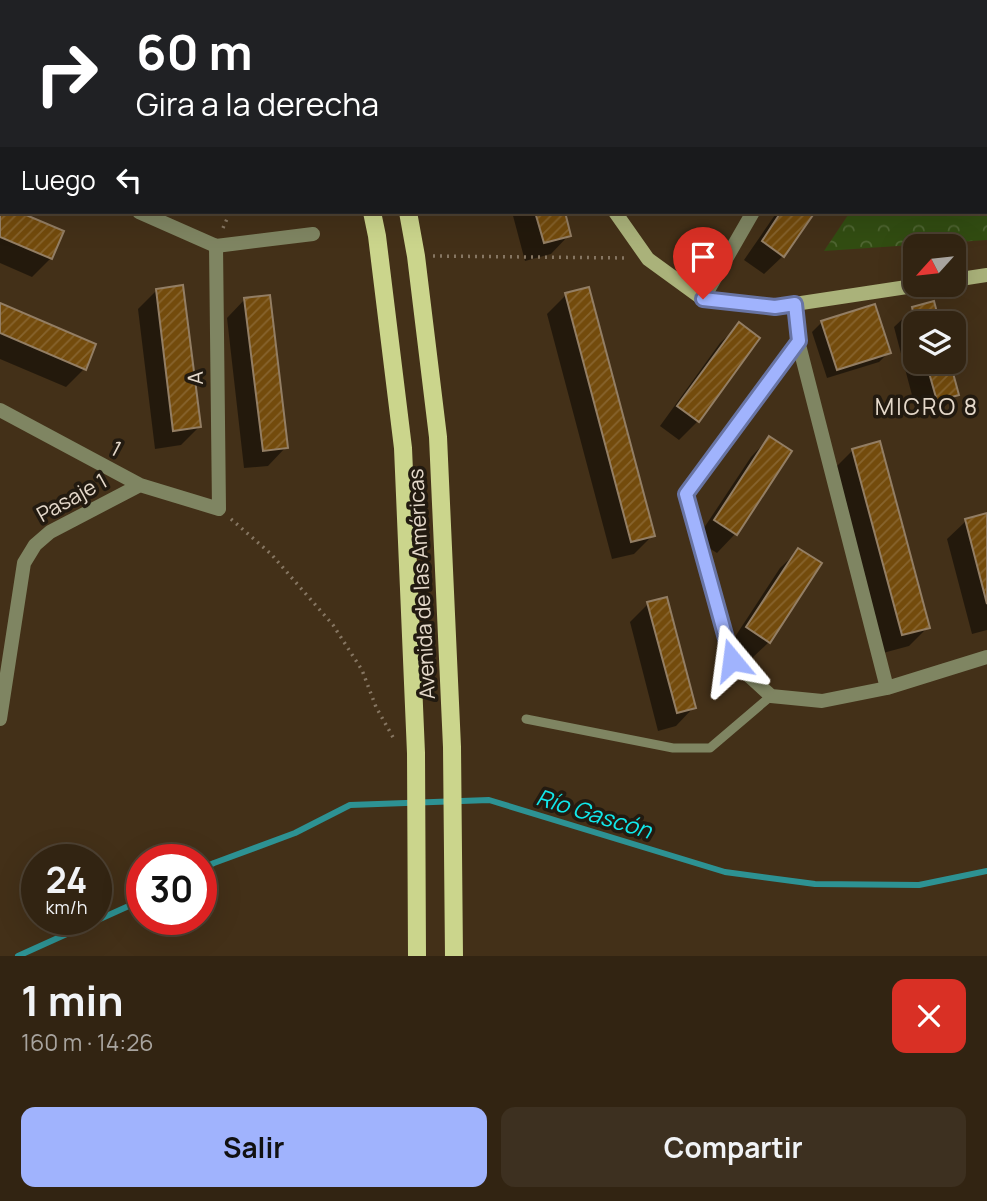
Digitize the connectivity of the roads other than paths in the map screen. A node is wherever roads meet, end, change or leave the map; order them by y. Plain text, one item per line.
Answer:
1 (144, 214) edge
2 (372, 214) edge
3 (408, 214) edge
4 (616, 214) edge
5 (752, 214) edge
6 (313, 234) dead end
7 (216, 246) junction
8 (987, 275) edge
9 (966, 278) edge
10 (903, 288) edge
11 (703, 299) junction
12 (795, 304) junction
13 (799, 341) junction
14 (0, 410) edge
15 (140, 485) junction
16 (219, 509) joint
17 (987, 657) edge
18 (887, 688) junction
19 (771, 696) junction
20 (0, 719) edge
21 (526, 719) dead end
22 (417, 956) edge
23 (454, 956) edge

1 - 7 street
2 - 22 main road, Avenida de las Américas
3 - 23 main road, Avenida de las Américas
4 - 11 street
5 - 11 street
6 - 7 street
7 - 16 street, A
8 - 9 street
10 - 12 street
11 - 12 street
12 - 13 street
13 - 18 street
13 - 19 street
14 - 15 street, 1
15 - 16 street, 1
15 - 20 street, Pasaje 1
17 - 18 street
18 - 19 street
19 - 21 lane

